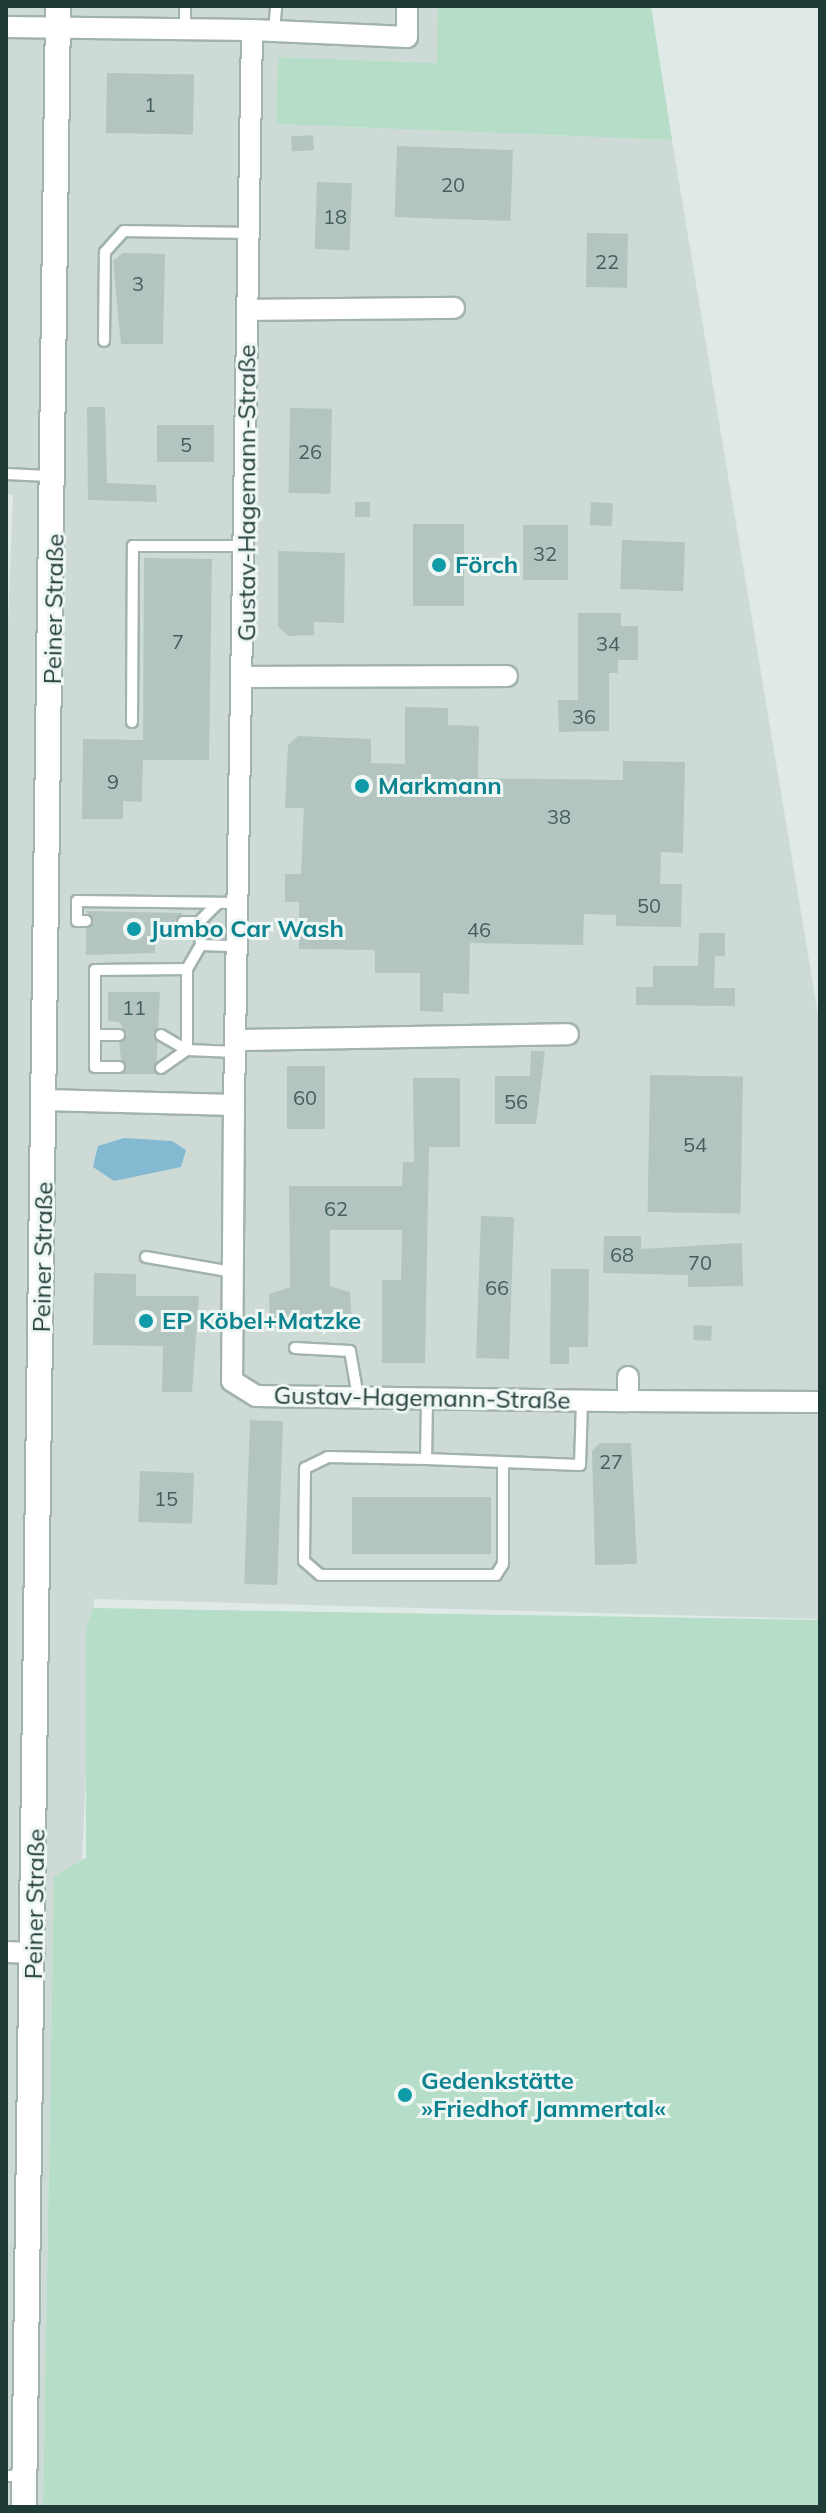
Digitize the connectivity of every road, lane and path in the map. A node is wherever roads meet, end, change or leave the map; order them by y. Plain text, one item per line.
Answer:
1 (185, 6) edge
2 (276, 6) edge
3 (407, 6) edge
4 (58, 17) edge
5 (6, 27) edge
6 (185, 30) junction
7 (252, 30) junction
8 (274, 31) junction
9 (249, 233) junction
10 (454, 308) dead end
11 (248, 310) junction
12 (104, 341) dead end
13 (6, 474) edge
14 (56, 476) junction
15 (246, 546) junction
16 (507, 676) dead end
17 (246, 677) junction
18 (132, 722) dead end
19 (218, 903) junction
20 (241, 903) junction
21 (86, 921) dead end
22 (183, 922) dead end
23 (199, 922) junction
24 (201, 945) junction
25 (240, 946) junction
26 (187, 969) junction
27 (568, 1034) dead end
28 (95, 1035) junction
29 (119, 1035) dead end
30 (161, 1035) dead end
31 (238, 1046) junction
32 (187, 1050) junction
33 (119, 1067) dead end
34 (161, 1068) dead end
35 (45, 1100) junction
36 (234, 1105) junction
37 (146, 1257) dead end
38 (233, 1272) junction
39 (295, 1348) dead end
40 (628, 1377) dead end
41 (358, 1397) junction
42 (427, 1398) junction
43 (582, 1400) junction
44 (628, 1401) junction
45 (820, 1402) edge
46 (426, 1459) junction
47 (503, 1462) junction
48 (6, 1952) edge
49 (34, 1953) junction
50 (15, 2476) edge
51 (24, 2507) edge

1 - 6 lane
2 - 8 lane
3 - 8 street
4 - 5 street
4 - 6 street
4 - 14 main road, Peiner Straße
6 - 7 street
7 - 8 street
7 - 9 street, Gustav-Hagemann-Straße
9 - 11 street, Gustav-Hagemann-Straße
9 - 12 lane
10 - 11 street, Gustav-Hagemann-Straße
11 - 15 street, Gustav-Hagemann-Straße
13 - 14 lane
14 - 35 main road, Peiner Straße
15 - 17 street, Gustav-Hagemann-Straße
15 - 18 lane
16 - 17 street, Gustav-Hagemann-Straße
17 - 20 street, Gustav-Hagemann-Straße
19 - 20 lane
19 - 21 lane
19 - 23 lane
20 - 25 street, Gustav-Hagemann-Straße
22 - 23 lane
23 - 24 lane
24 - 25 lane
24 - 26 lane
25 - 31 street, Gustav-Hagemann-Straße
26 - 28 lane
26 - 32 lane
27 - 31 street
28 - 29 lane
28 - 33 lane
30 - 32 lane
31 - 32 lane
31 - 36 street, Gustav-Hagemann-Straße
32 - 34 lane
35 - 36 street
35 - 49 main road, Peiner Straße
36 - 38 street, Gustav-Hagemann-Straße
37 - 38 lane
38 - 41 street, Gustav-Hagemann-Straße
39 - 41 lane
40 - 44 street
41 - 42 street, Gustav-Hagemann-Straße
42 - 43 street, Gustav-Hagemann-Straße
42 - 46 lane
43 - 44 street, Gustav-Hagemann-Straße
43 - 47 lane
44 - 45 street, Gustav-Hagemann-Straße
46 - 47 lane
46 - 47 lane
48 - 49 street
49 - 50 main road, Peiner Straße
50 - 51 main road, Peiner Straße

